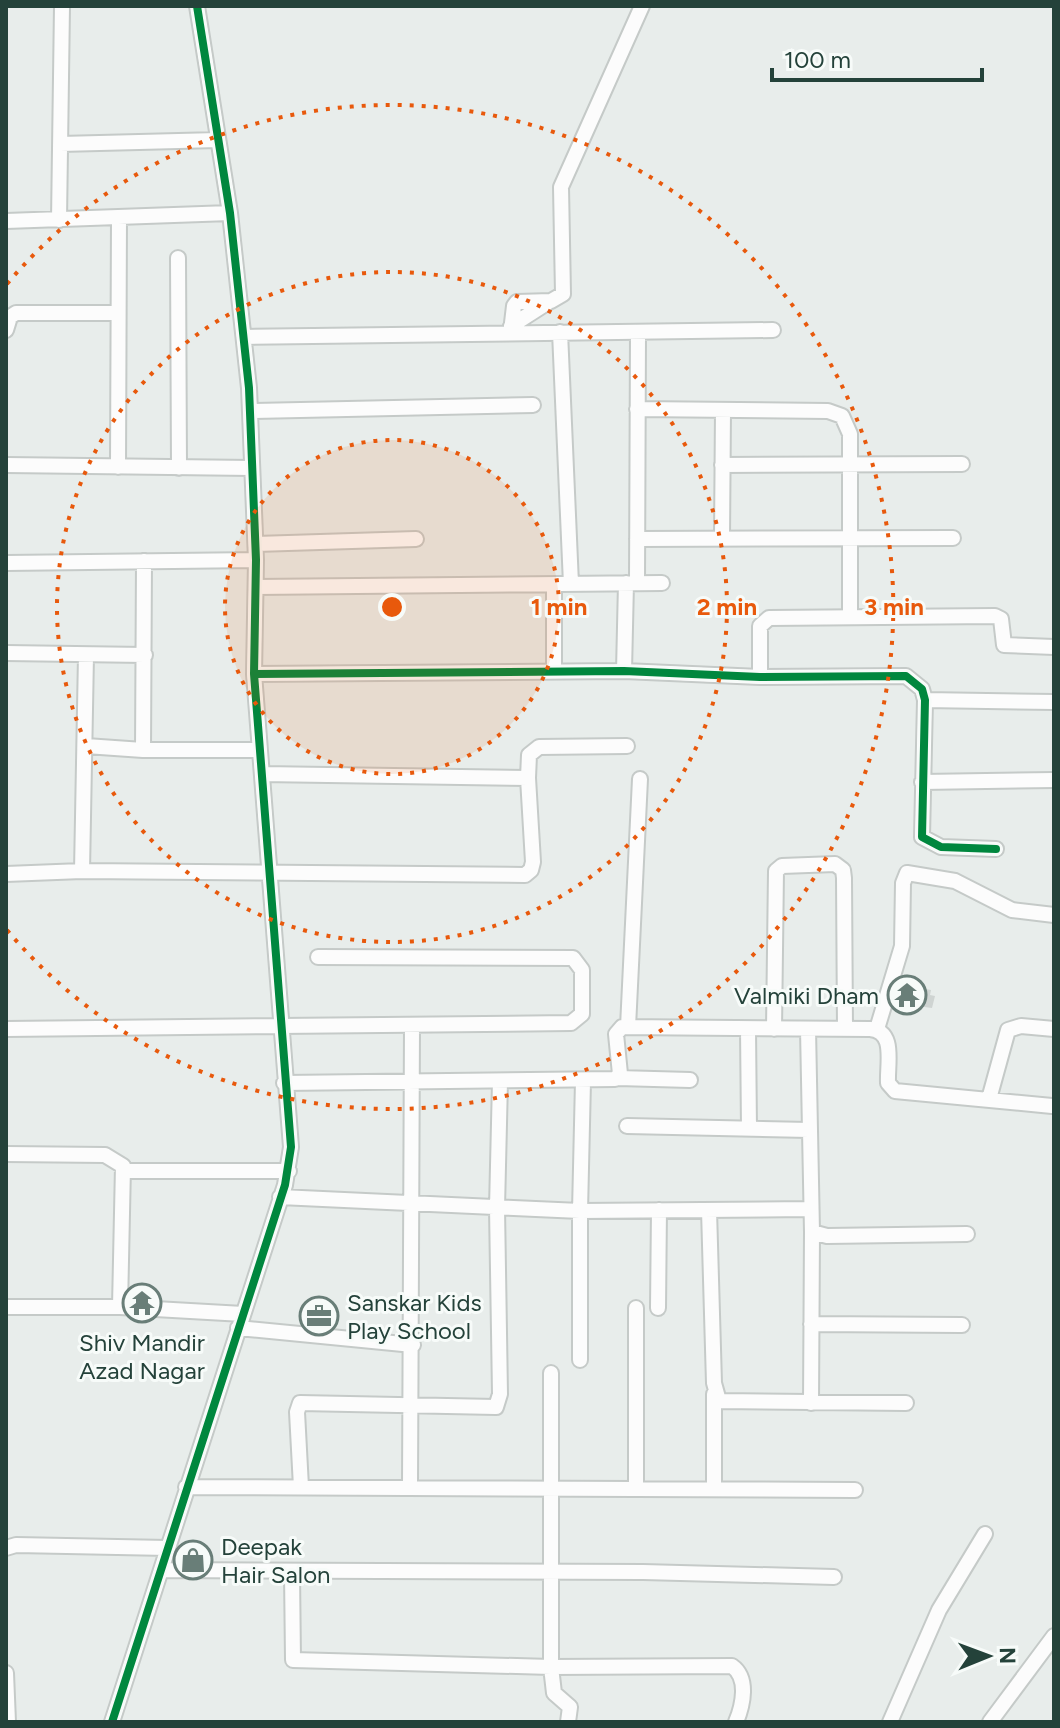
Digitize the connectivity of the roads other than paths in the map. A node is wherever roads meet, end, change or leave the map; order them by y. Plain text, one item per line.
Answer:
1 (62, 6) edge
2 (197, 6) edge
3 (642, 6) edge
4 (218, 140) junction
5 (60, 144) junction
6 (230, 213) junction
7 (119, 218) junction
8 (59, 220) junction
9 (6, 221) edge
10 (178, 258) dead end
11 (544, 305) junction
12 (118, 313) junction
13 (511, 328) junction
14 (6, 330) edge
15 (773, 330) dead end
16 (556, 331) junction
17 (638, 334) junction
18 (244, 337) junction
19 (533, 405) dead end
20 (637, 409) junction
21 (723, 410) junction
22 (250, 411) junction
23 (962, 464) dead end
24 (6, 465) edge
25 (722, 465) junction
26 (849, 465) junction
27 (118, 467) junction
28 (179, 468) junction
29 (252, 468) junction
30 (722, 538) junction
31 (848, 538) junction
32 (953, 538) dead end
33 (416, 539) dead end
34 (637, 539) junction
35 (256, 544) junction
36 (256, 560) junction
37 (144, 561) junction
38 (6, 563) edge
39 (631, 583) junction
40 (662, 583) dead end
41 (554, 584) junction
42 (571, 584) junction
43 (256, 587) junction
44 (850, 617) junction
45 (1054, 647) edge
46 (6, 653) edge
47 (86, 655) junction
48 (145, 655) junction
49 (624, 671) junction
50 (554, 672) junction
51 (254, 674) junction
52 (760, 677) junction
53 (925, 700) junction
54 (1054, 702) edge
55 (86, 746) junction
56 (627, 746) dead end
57 (143, 750) junction
58 (259, 750) junction
59 (262, 774) junction
60 (528, 778) junction
61 (640, 779) dead end
62 (1054, 780) edge
63 (922, 782) junction
64 (996, 849) dead end
65 (82, 871) junction
66 (269, 872) junction
67 (6, 874) edge
68 (1054, 915) edge
69 (318, 957) dead end
70 (412, 1026) junction
71 (628, 1027) junction
72 (280, 1028) junction
73 (6, 1029) edge
74 (748, 1029) junction
75 (774, 1029) junction
76 (808, 1029) junction
77 (845, 1029) junction
78 (877, 1029) junction
79 (1054, 1029) edge
80 (618, 1078) junction
81 (414, 1080) junction
82 (690, 1080) dead end
83 (500, 1081) junction
84 (583, 1081) junction
85 (284, 1083) junction
86 (989, 1099) junction
87 (1052, 1106) dead end
88 (627, 1126) dead end
89 (749, 1129) junction
90 (809, 1130) junction
91 (6, 1154) edge
92 (124, 1171) junction
93 (289, 1171) junction
94 (280, 1197) junction
95 (413, 1204) junction
96 (497, 1208) junction
97 (809, 1209) junction
98 (659, 1210) junction
99 (709, 1210) junction
100 (580, 1211) junction
101 (812, 1232) junction
102 (967, 1234) dead end
103 (6, 1307) edge
104 (120, 1307) junction
105 (636, 1308) dead end
106 (658, 1308) dead end
107 (240, 1321) junction
108 (811, 1324) junction
109 (962, 1325) dead end
110 (413, 1345) junction
111 (580, 1360) dead end
112 (551, 1373) dead end
113 (714, 1393) junction
114 (811, 1403) junction
115 (906, 1403) dead end
116 (411, 1406) junction
117 (186, 1487) junction
118 (301, 1487) junction
119 (410, 1488) junction
120 (551, 1488) junction
121 (636, 1488) junction
122 (714, 1489) junction
123 (855, 1490) dead end
124 (985, 1534) dead end
125 (6, 1548) edge
126 (168, 1548) junction
127 (161, 1570) junction
128 (292, 1573) junction
129 (549, 1573) junction
130 (834, 1577) dead end
131 (1054, 1636) edge
132 (551, 1667) junction
133 (6, 1673) edge
134 (8, 1722) edge
135 (112, 1722) edge
136 (568, 1722) edge
137 (736, 1722) edge
138 (890, 1722) edge
139 (990, 1722) edge

1 - 5 street
2 - 4 street
3 - 11 street
4 - 5 street
4 - 6 street
5 - 8 street
6 - 7 street
6 - 18 street
7 - 8 street
7 - 12 street
8 - 9 street
10 - 28 street
11 - 13 street
11 - 16 street
12 - 14 street
12 - 27 street
13 - 16 street
13 - 18 street
15 - 17 street
16 - 17 street
16 - 42 street
17 - 20 street
18 - 22 street
19 - 22 street
20 - 21 street
20 - 34 street
21 - 25 street
21 - 26 street
22 - 29 street
23 - 26 street
24 - 27 street
25 - 26 street
25 - 30 street
26 - 31 street
27 - 28 street
28 - 29 street
29 - 35 street
30 - 31 street
30 - 34 street
31 - 32 street
31 - 44 street
33 - 35 street
34 - 39 street
35 - 36 street
36 - 37 street
36 - 43 street
37 - 38 street
37 - 48 street
39 - 40 street
39 - 42 street
39 - 49 street
41 - 42 street
41 - 43 street
41 - 50 street
43 - 51 street
44 - 45 street
44 - 52 street
46 - 47 street
47 - 48 street
47 - 55 street
48 - 57 street
49 - 50 street
49 - 52 street
50 - 51 street
51 - 58 street
52 - 53 street
53 - 54 street
53 - 63 street
55 - 57 street
55 - 65 street
56 - 60 street
57 - 58 street
58 - 59 street
59 - 60 street
59 - 66 street
60 - 66 street
61 - 71 street
62 - 63 street
63 - 64 street
65 - 66 street
65 - 67 street
66 - 72 street
68 - 78 street
69 - 70 street
70 - 72 street
70 - 81 street
71 - 74 street
71 - 80 street
72 - 73 street
72 - 85 street
74 - 75 street
74 - 89 street
75 - 76 street
75 - 77 street
76 - 77 street
76 - 90 street
77 - 78 street
78 - 86 street
79 - 86 street
80 - 82 street
80 - 84 street
81 - 83 street
81 - 85 street
81 - 95 street
83 - 84 street
83 - 96 street
84 - 100 street
85 - 93 street
86 - 87 street
88 - 89 street
89 - 90 street
90 - 97 street
91 - 92 street
92 - 93 street
92 - 104 street
93 - 94 street
94 - 95 street
94 - 107 street
95 - 96 street
95 - 110 street
96 - 100 street
96 - 116 street
97 - 99 street
97 - 101 street
98 - 99 street
98 - 100 street
98 - 106 street
99 - 113 street
100 - 111 street
101 - 102 street
101 - 108 street
103 - 104 street
104 - 107 street
105 - 121 street
107 - 110 street
107 - 117 street
108 - 109 street
108 - 114 street
110 - 116 street
112 - 120 street
113 - 114 street
113 - 122 street
114 - 115 street
116 - 118 street
116 - 119 street
117 - 118 street
117 - 126 street
118 - 119 street
119 - 120 street
120 - 121 street
120 - 129 street
121 - 122 street
122 - 123 street
124 - 138 street
125 - 126 street
126 - 127 street
127 - 128 street
127 - 135 street
128 - 129 street
128 - 132 street
129 - 130 street
129 - 132 street
131 - 139 street
132 - 136 street
132 - 137 street
133 - 134 street

